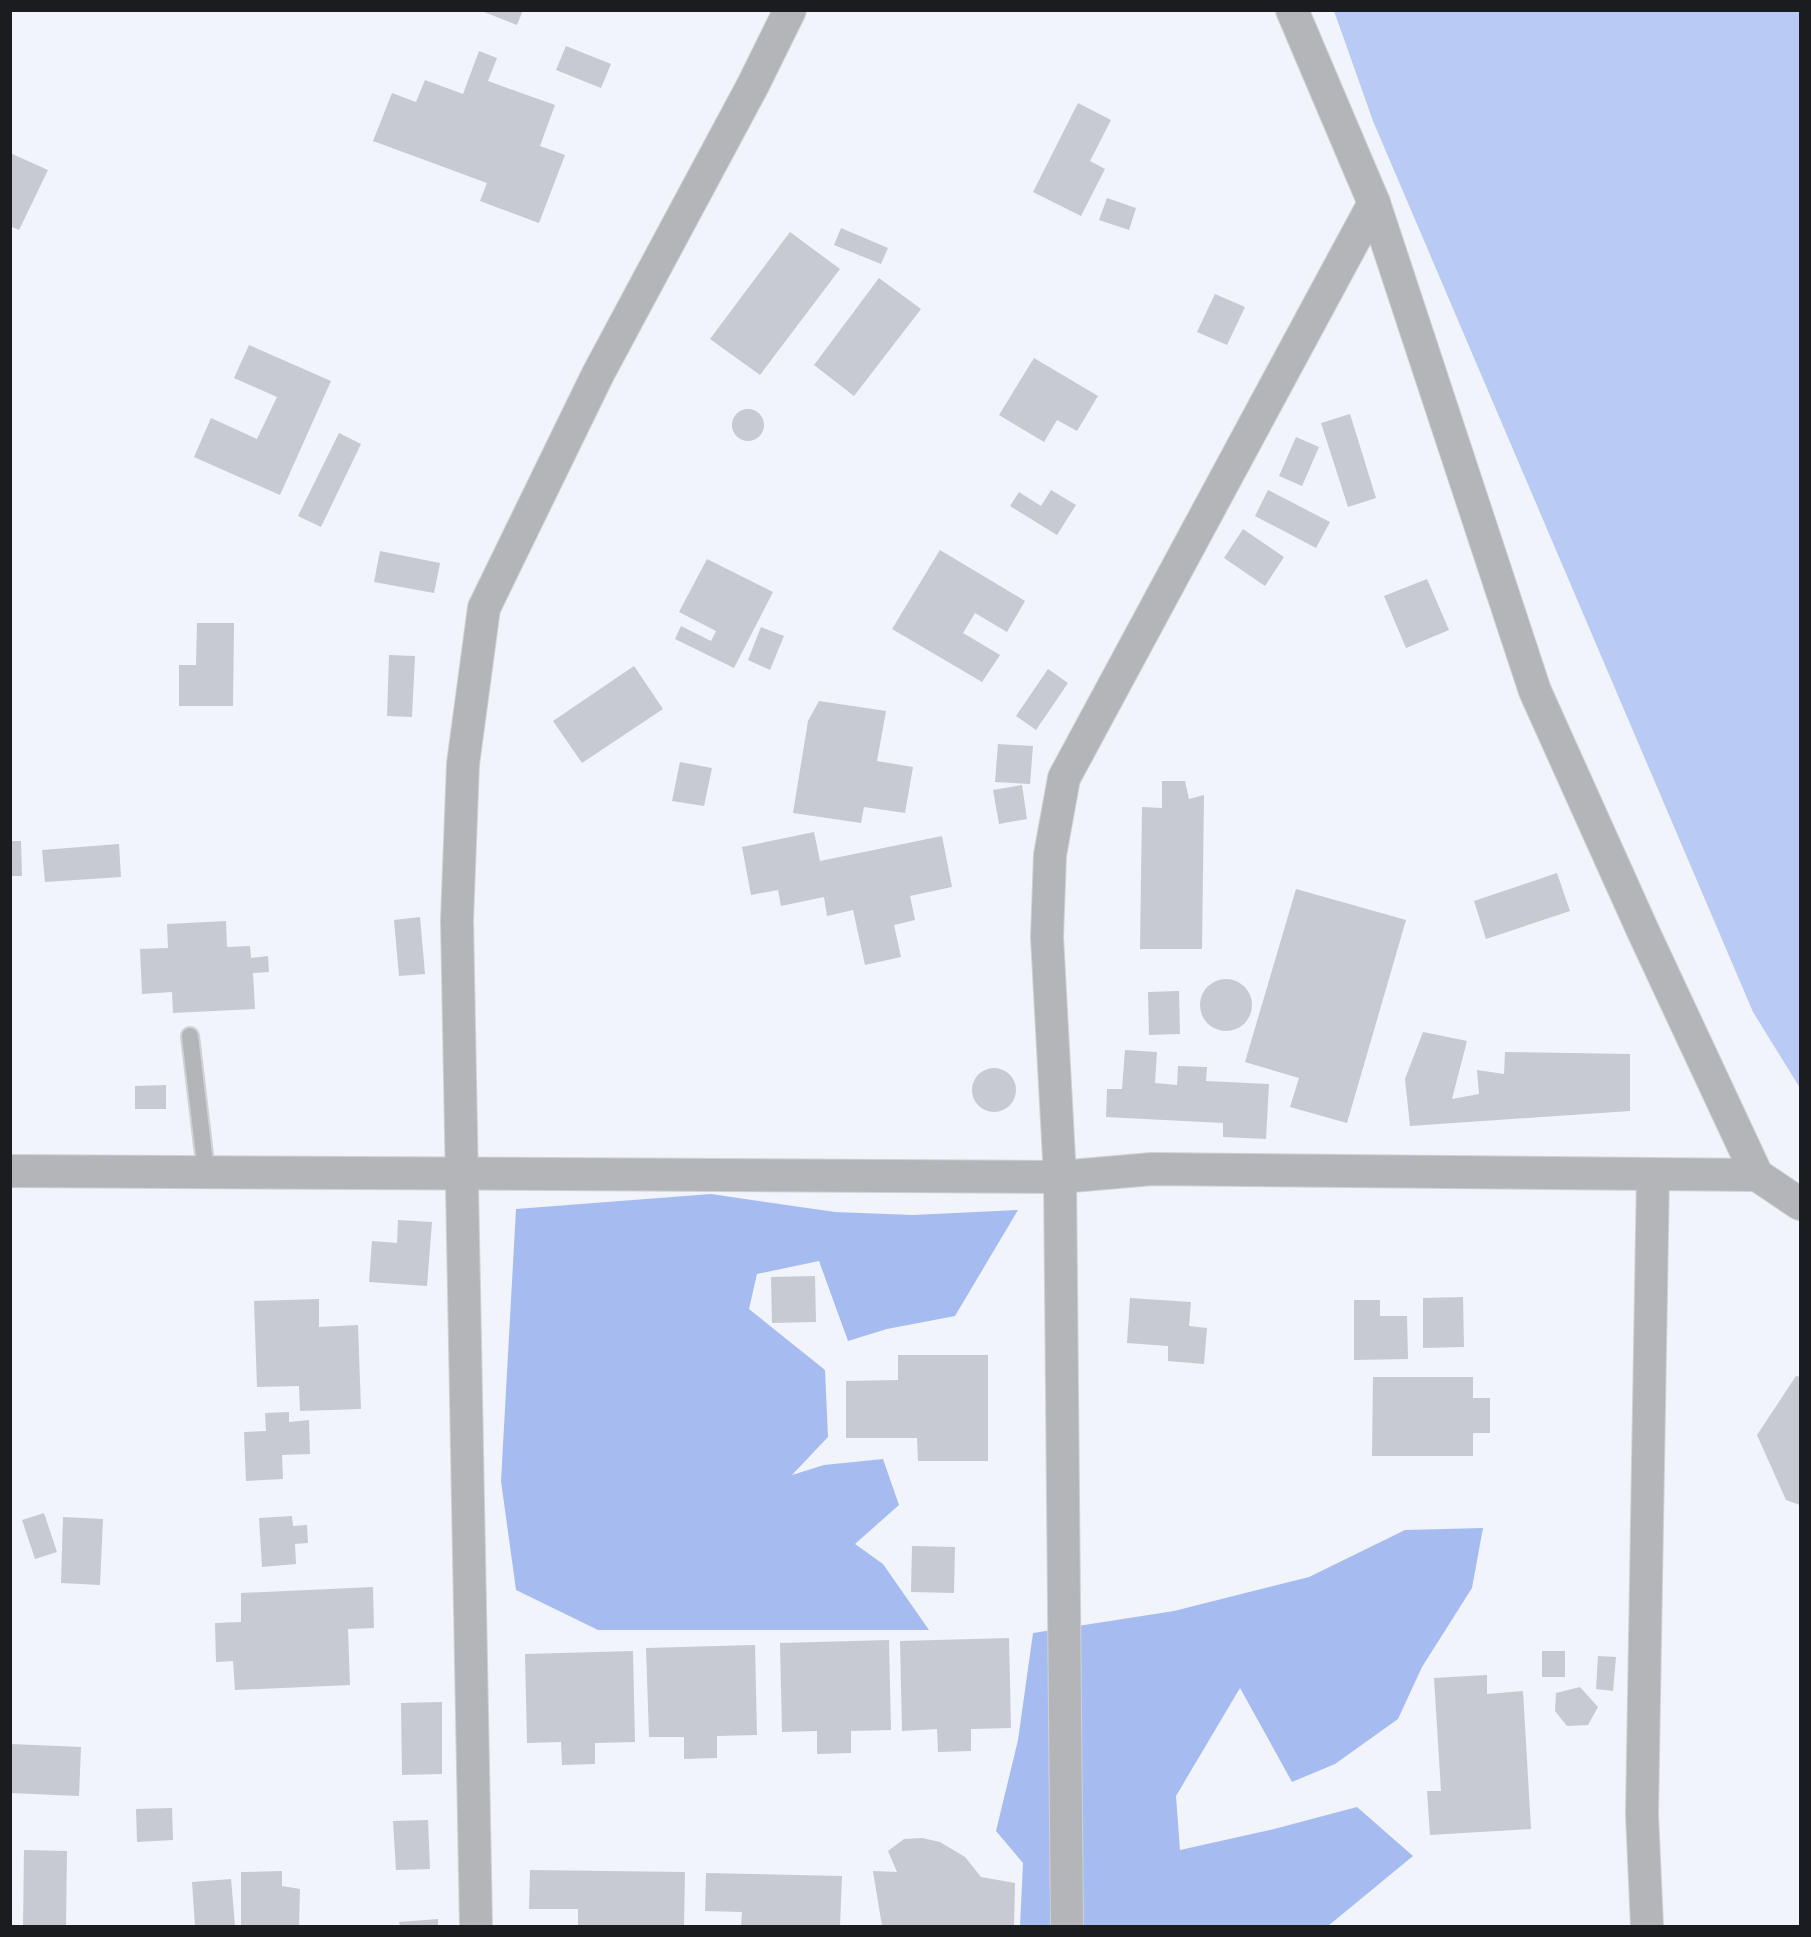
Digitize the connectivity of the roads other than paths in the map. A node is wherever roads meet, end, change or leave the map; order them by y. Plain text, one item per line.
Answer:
1 (790, 10) edge
2 (1292, 10) edge
3 (1374, 203) junction
4 (190, 1036) dead end
5 (10, 1171) edge
6 (206, 1172) junction
7 (1653, 1173) junction
8 (462, 1175) junction
9 (1757, 1175) junction
10 (1060, 1177) junction
11 (1800, 1204) edge
12 (476, 1926) edge
13 (1067, 1926) edge
14 (1647, 1926) edge

1 - 8 street
2 - 3 street
3 - 9 street
3 - 10 street
4 - 6 lane
5 - 6 street
6 - 8 street
7 - 9 street
7 - 10 street
7 - 14 street
8 - 10 street
8 - 12 street
9 - 11 street
10 - 13 street

